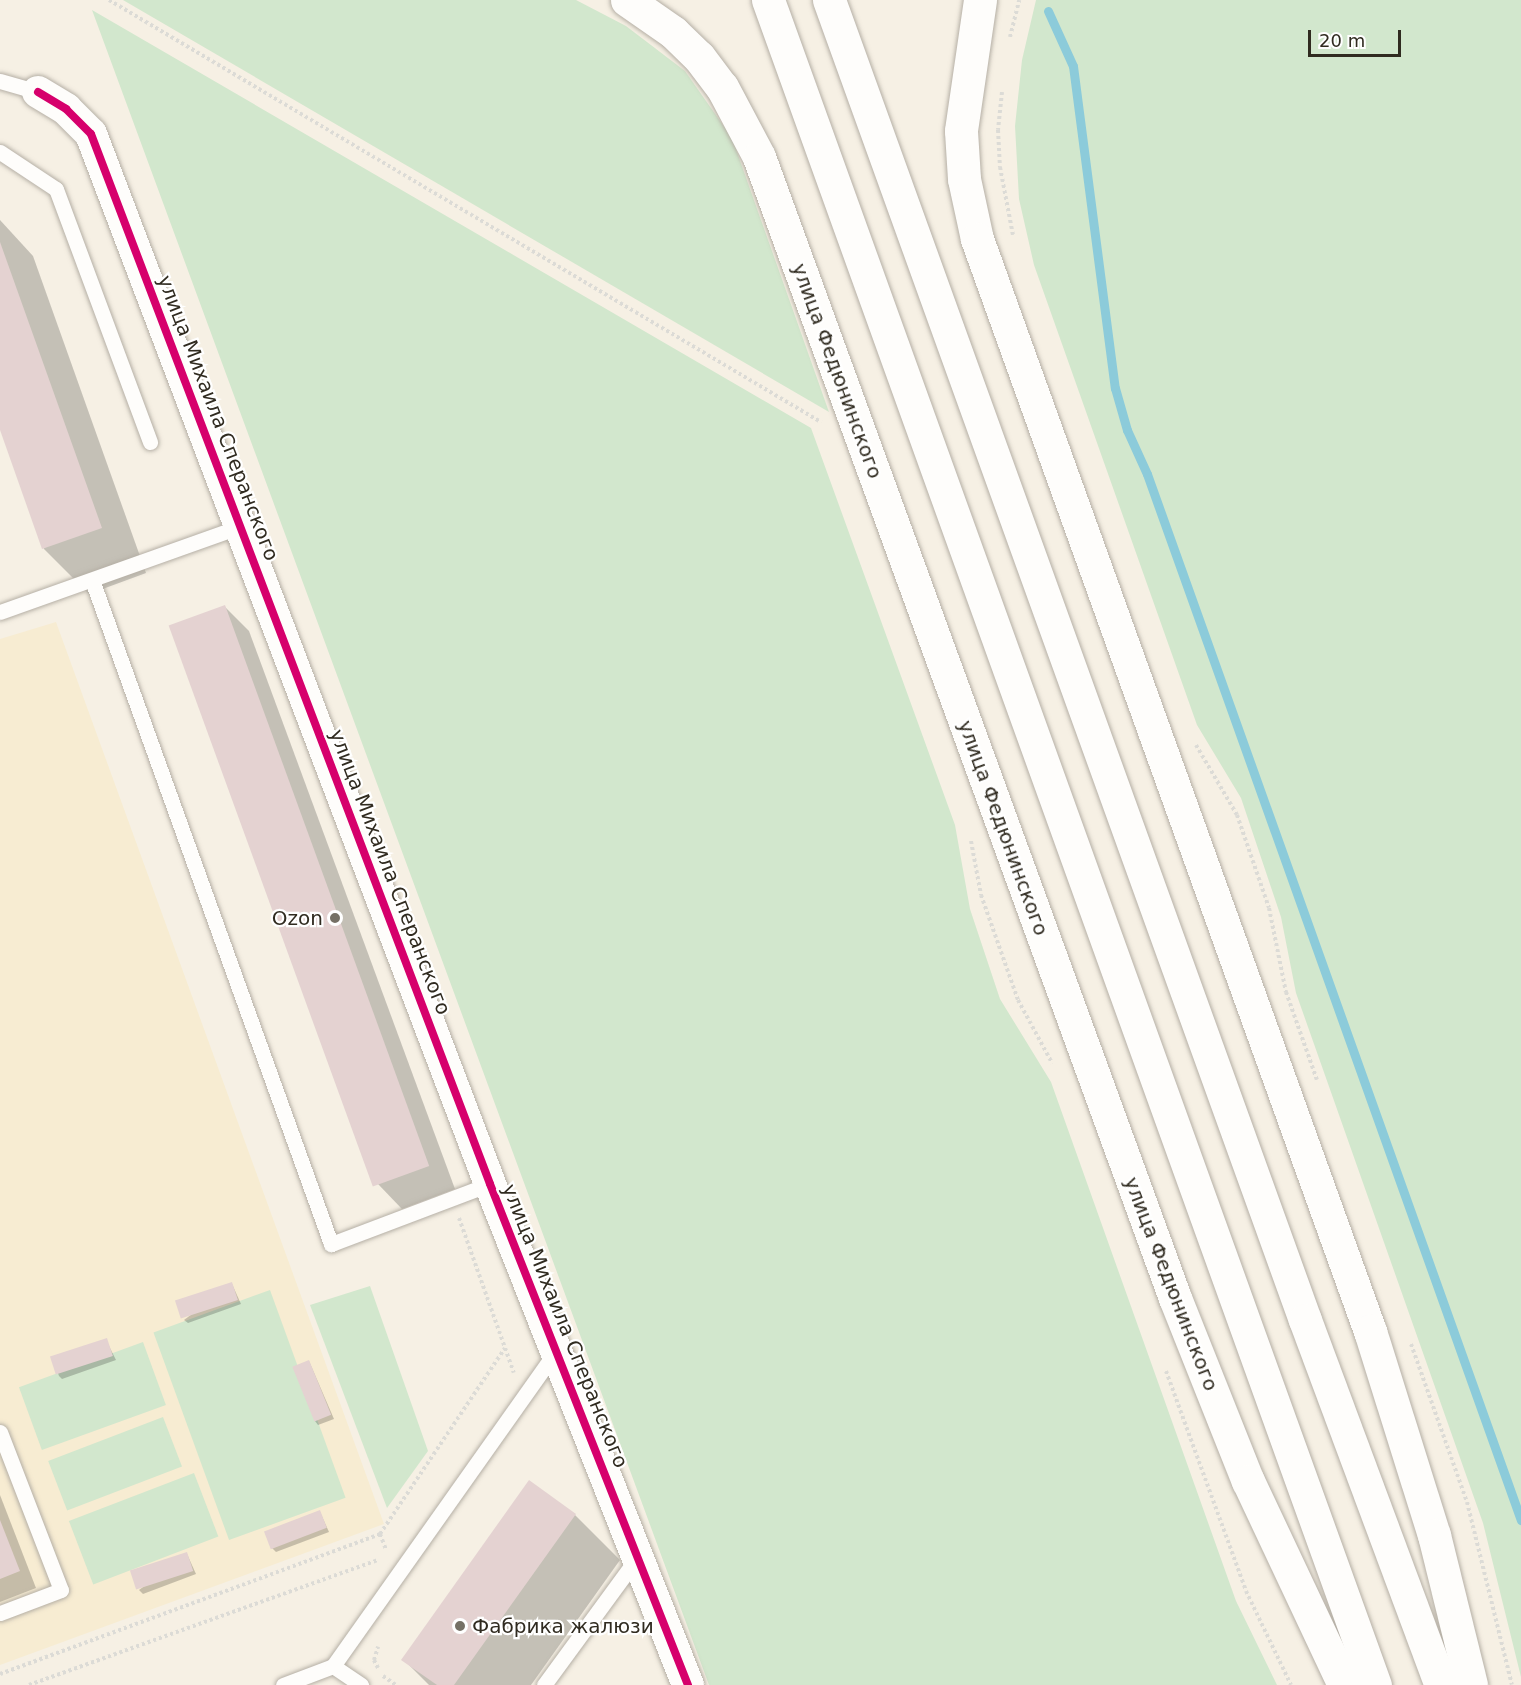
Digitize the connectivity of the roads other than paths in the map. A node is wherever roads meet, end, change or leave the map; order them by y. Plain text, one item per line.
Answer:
1 (627, 0) edge
2 (768, 0) edge
3 (829, 0) edge
4 (980, 0) edge
5 (0, 81) edge
6 (38, 92) joint
7 (0, 152) edge
8 (150, 442) dead end
9 (242, 526) junction
10 (92, 580) junction
11 (0, 612) edge
12 (490, 1184) junction
13 (557, 1350) junction
14 (0, 1432) edge
15 (639, 1555) junction
16 (0, 1613) edge
17 (333, 1666) junction
18 (283, 1685) edge
19 (361, 1685) edge
20 (544, 1685) edge
21 (688, 1685) edge
22 (1344, 1685) edge
23 (1375, 1685) edge
24 (1441, 1685) edge
25 (1471, 1685) edge

1 - 22 main road, улица Федюнинского
2 - 23 main road
3 - 24 main road
4 - 25 main road
5 - 6 lane
6 - 9 street, улица Михаила Сперанского
7 - 8 lane
9 - 10 lane
9 - 12 street, улица Михаила Сперанского
10 - 11 lane
10 - 12 lane
12 - 13 street, улица Михаила Сперанского
13 - 15 street, улица Михаила Сперанского
13 - 17 lane
14 - 16 lane
15 - 20 lane
15 - 21 street, улица Михаила Сперанского
17 - 18 lane
17 - 19 lane

